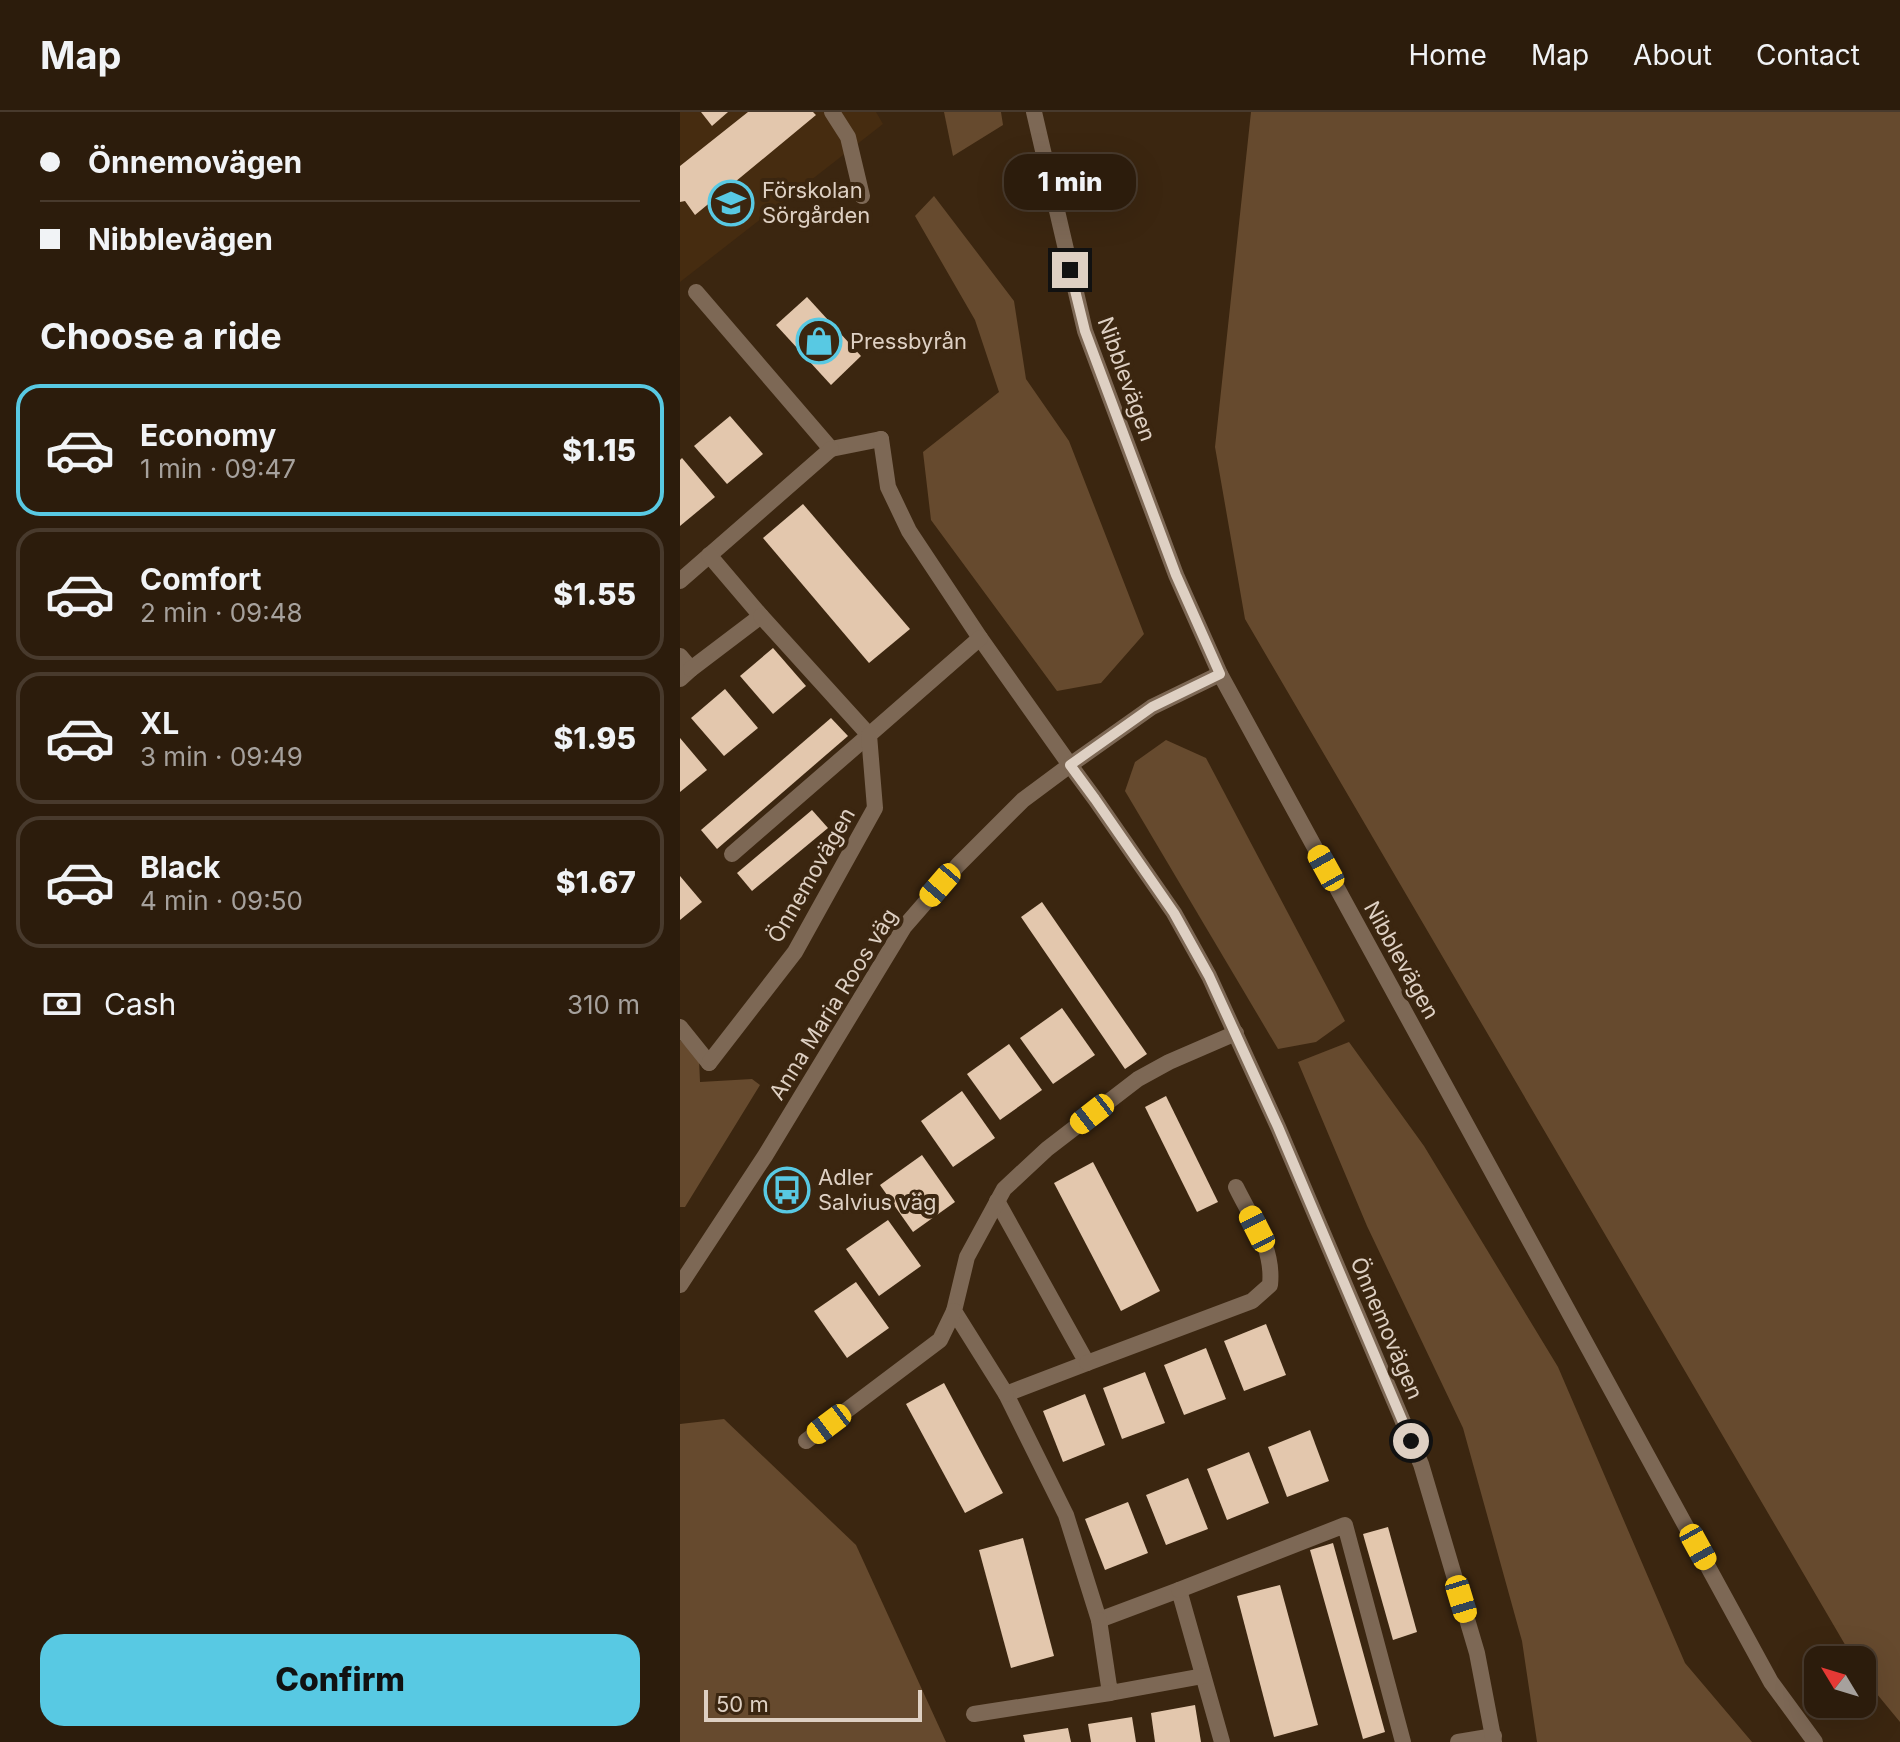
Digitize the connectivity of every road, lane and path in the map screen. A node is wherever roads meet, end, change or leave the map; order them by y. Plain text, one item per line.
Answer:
1 (832, 112) edge
2 (1034, 112) edge
3 (862, 196) dead end
4 (696, 292) dead end
5 (831, 449) junction
6 (709, 555) junction
7 (680, 581) edge
8 (761, 616) junction
9 (980, 638) junction
10 (684, 668) edge
11 (1220, 674) junction
12 (869, 735) junction
13 (1070, 765) junction
14 (732, 854) dead end
15 (680, 1027) edge
16 (1236, 1033) junction
17 (1236, 1187) dead end
18 (997, 1201) junction
19 (680, 1285) edge
20 (954, 1311) junction
21 (1087, 1363) junction
22 (1006, 1394) junction
23 (806, 1441) dead end
24 (1179, 1590) junction
25 (1099, 1620) junction
26 (1203, 1676) junction
27 (1110, 1693) junction
28 (974, 1714) dead end
29 (1494, 1739) edge
30 (1222, 1742) edge
31 (1403, 1742) edge
32 (1458, 1742) edge
33 (1815, 1742) edge

1 - 3 street
2 - 11 street, Nibblevägen
4 - 5 street
5 - 6 street
5 - 9 street, Önnemovägen
6 - 7 street
6 - 8 street
8 - 10 street
8 - 12 street
9 - 12 street
9 - 13 street, Önnemovägen
11 - 13 street, Anna Maria Roos väg
11 - 33 street, Nibblevägen
12 - 14 street
12 - 15 street, Önnemovägen
13 - 16 street, Önnemovägen
13 - 19 street, Anna Maria Roos väg
16 - 18 street
16 - 29 street, Önnemovägen
17 - 21 street
18 - 20 street
18 - 21 street
20 - 22 street
20 - 23 street
21 - 22 street
22 - 25 street
24 - 25 street
24 - 26 street
24 - 31 street
25 - 27 street
26 - 27 street
26 - 30 street
27 - 28 street
29 - 32 street

